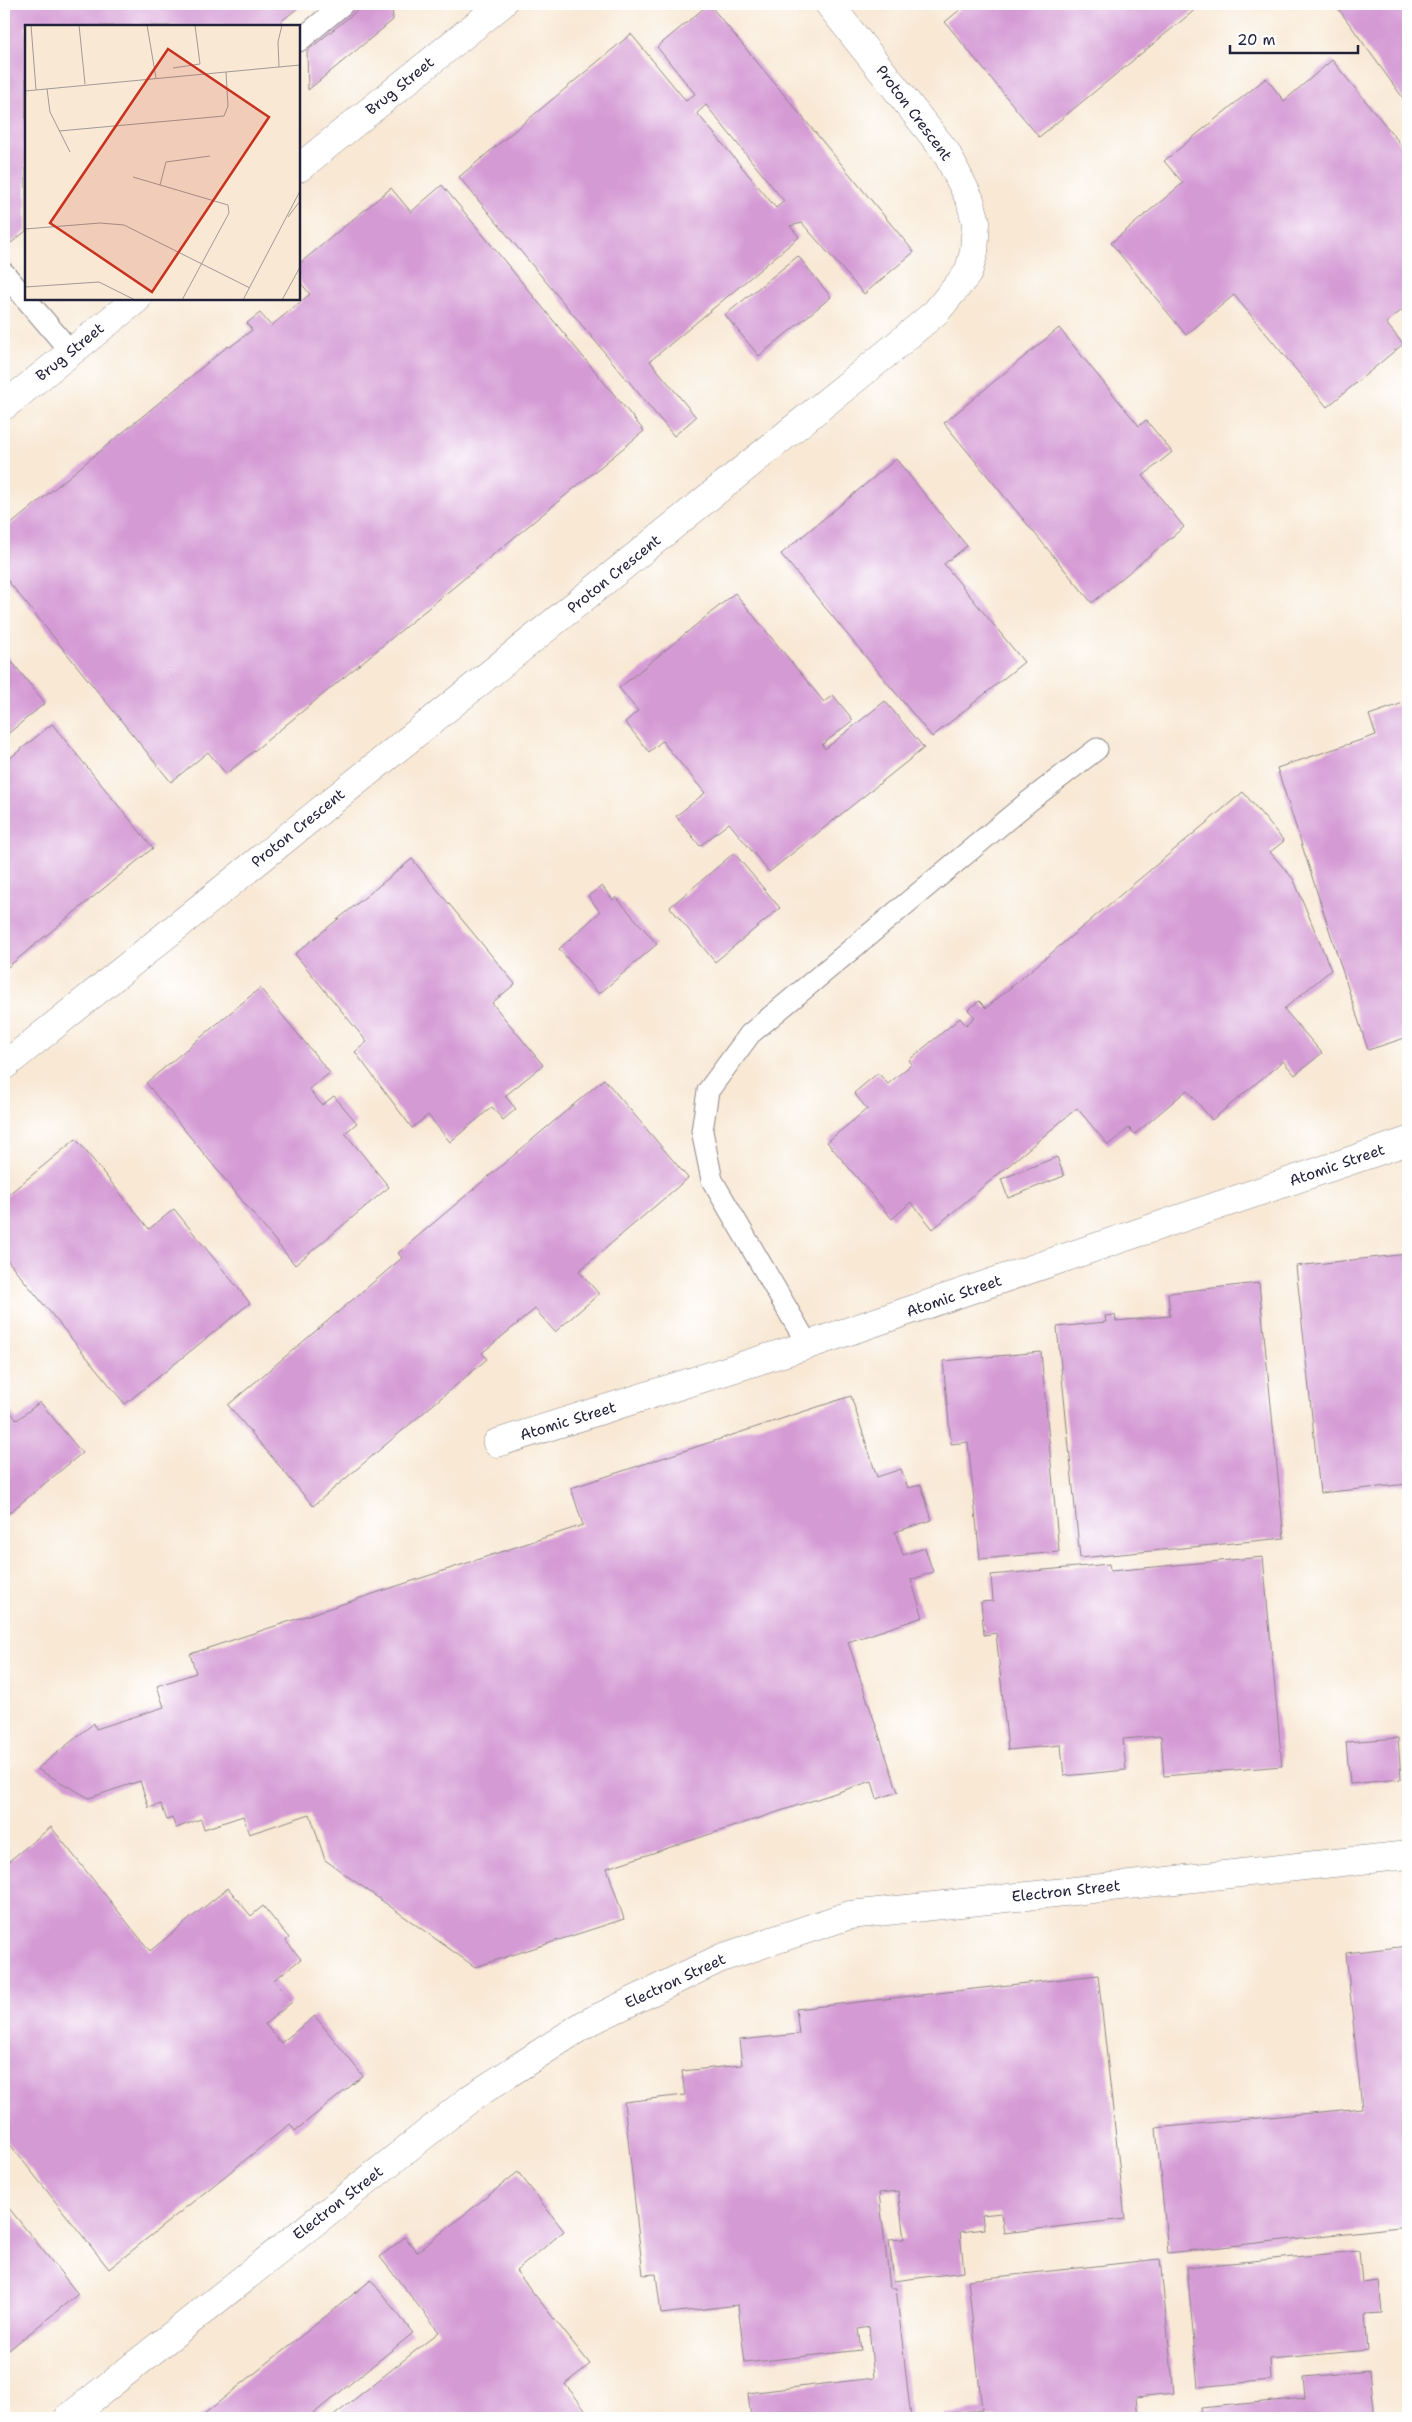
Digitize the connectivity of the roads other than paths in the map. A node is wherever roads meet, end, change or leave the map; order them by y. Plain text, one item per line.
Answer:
1 (343, 4) edge
2 (502, 4) edge
3 (829, 4) edge
4 (300, 40) edge
5 (300, 167) edge
6 (4, 274) edge
7 (25, 298) edge
8 (26, 300) edge
9 (135, 300) edge
10 (71, 352) junction
11 (4, 406) edge
12 (1098, 749) dead end
13 (4, 1066) edge
14 (1408, 1141) edge
15 (808, 1345) junction
16 (497, 1443) dead end
17 (1408, 1855) edge
18 (68, 2418) edge

1 - 4 lane
2 - 5 street, Brug Street
3 - 13 street, Proton Crescent
6 - 7 lane
8 - 10 lane
9 - 10 street, Brug Street
10 - 11 street, Brug Street
12 - 15 lane
14 - 15 street, Atomic Street
15 - 16 street, Atomic Street
17 - 18 street, Electron Street

